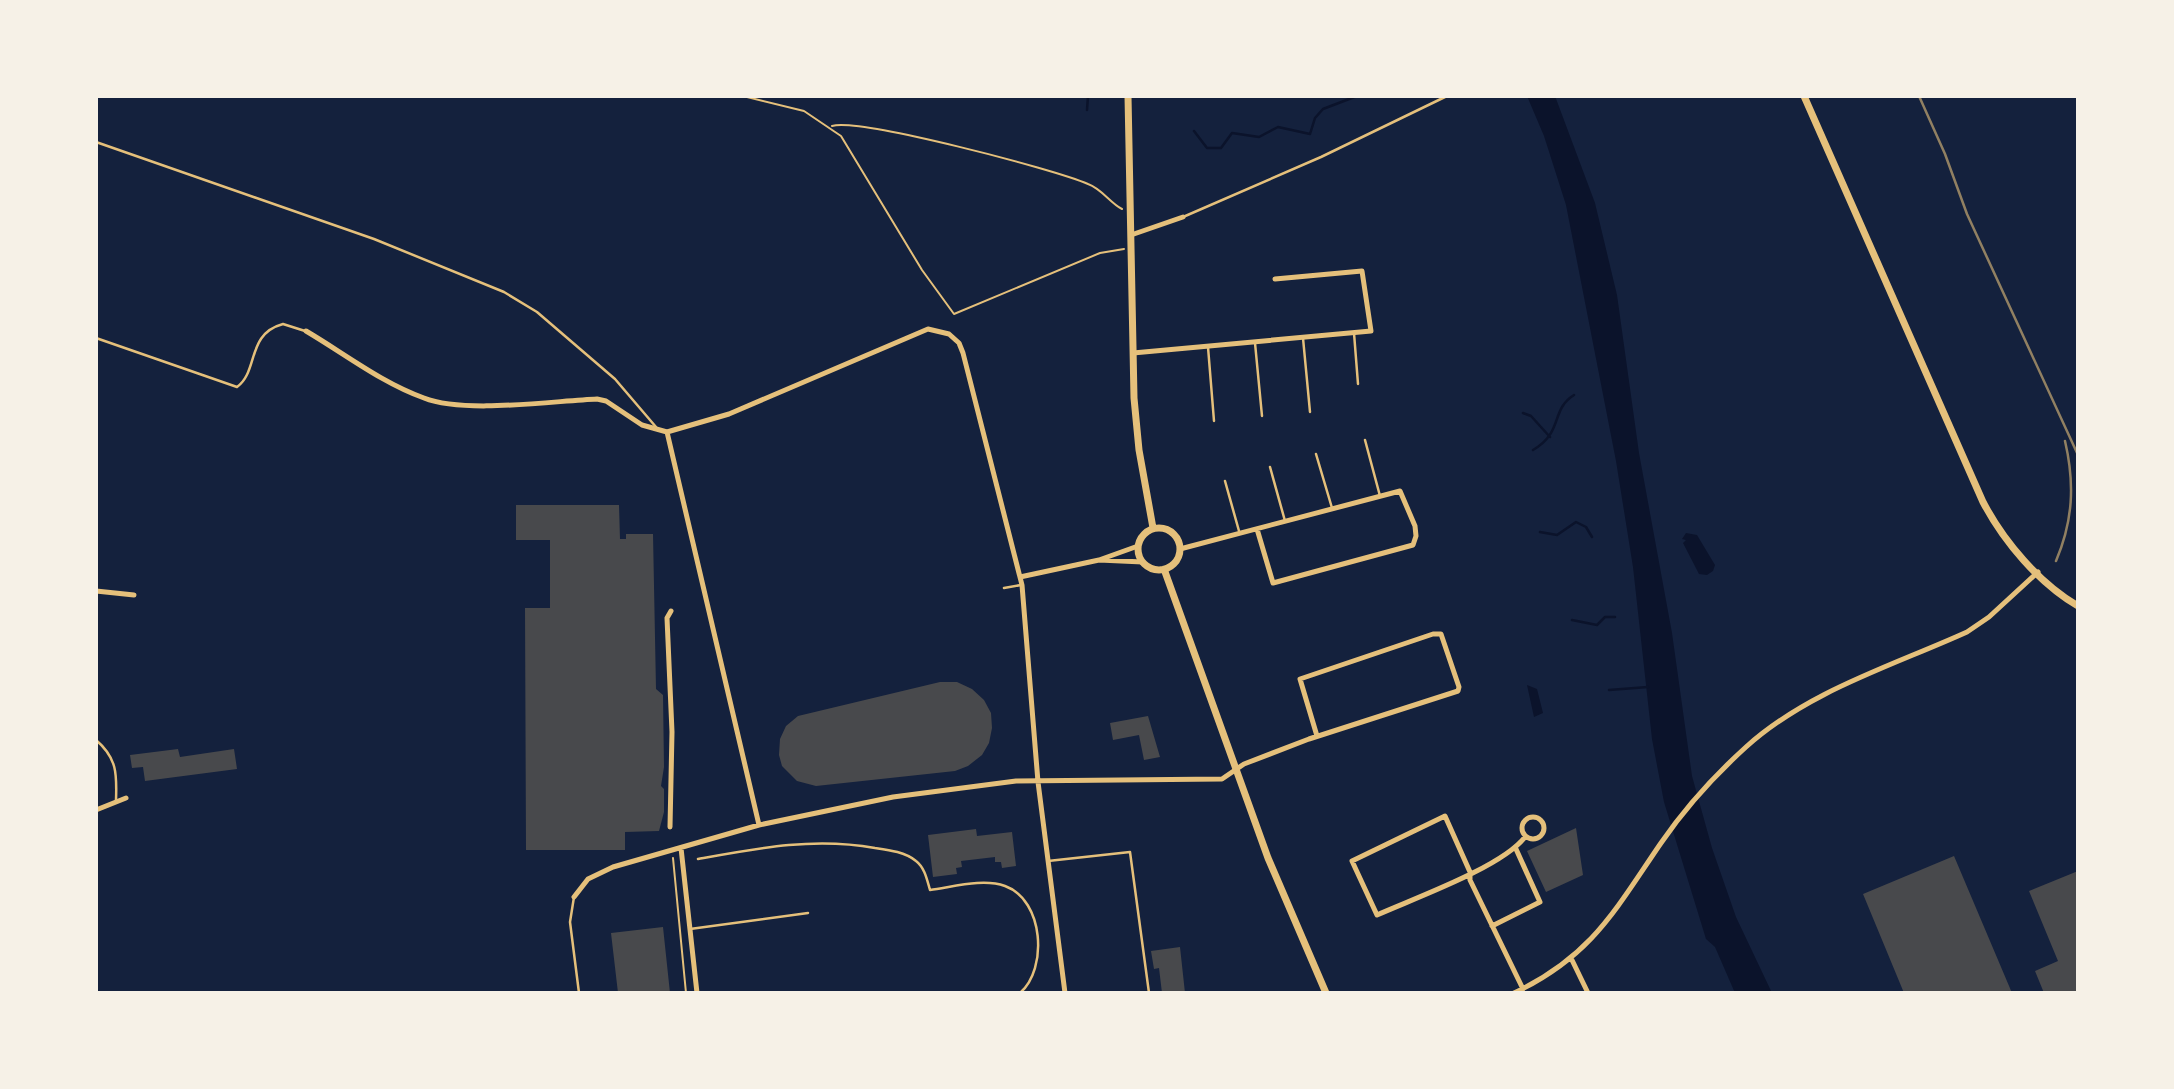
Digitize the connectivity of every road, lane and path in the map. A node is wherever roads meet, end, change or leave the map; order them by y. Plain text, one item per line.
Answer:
1 (743, 96) edge
2 (1128, 96) edge
3 (1447, 96) edge
4 (1804, 96) edge
5 (831, 127) junction
6 (96, 142) edge
7 (1122, 209) dead end
8 (1183, 217) joint
9 (1131, 235) junction
10 (1131, 249) junction
11 (1275, 279) dead end
12 (306, 331) joint
13 (1354, 333) junction
14 (96, 338) edge
15 (1303, 338) junction
16 (1255, 342) junction
17 (1208, 347) junction
18 (1133, 353) junction
19 (1358, 384) dead end
20 (1310, 412) dead end
21 (1262, 416) dead end
22 (1214, 421) dead end
23 (656, 427) junction
24 (667, 432) junction
25 (1365, 440) dead end
26 (1316, 454) dead end
27 (1270, 467) dead end
28 (1225, 481) dead end
29 (1380, 496) junction
30 (1332, 509) junction
31 (1286, 522) junction
32 (1153, 528) junction
33 (1257, 529) junction
34 (1240, 534) junction
35 (1138, 546) junction
36 (1180, 549) junction
37 (1099, 560) junction
38 (1143, 562) junction
39 (1164, 569) junction
40 (2038, 572) junction
41 (1020, 577) junction
42 (1022, 584) junction
43 (1004, 588) dead end
44 (96, 591) edge
45 (134, 595) dead end
46 (2078, 606) edge
47 (671, 611) dead end
48 (1317, 736) junction
49 (96, 740) edge
50 (1234, 770) junction
51 (1038, 782) junction
52 (126, 798) dead end
53 (116, 800) junction
54 (96, 810) edge
55 (759, 825) junction
56 (670, 827) dead end
57 (1525, 837) junction
58 (681, 848) junction
59 (1516, 849) junction
60 (672, 850) junction
61 (698, 859) dead end
62 (1048, 862) junction
63 (1470, 872) junction
64 (574, 897) joint
65 (808, 913) dead end
66 (1492, 926) junction
67 (690, 929) junction
68 (1571, 958) junction
69 (1523, 989) junction
70 (579, 993) edge
71 (686, 993) edge
72 (697, 993) edge
73 (1020, 993) edge
74 (1065, 993) edge
75 (1149, 993) edge
76 (1326, 993) edge
77 (1514, 993) edge
78 (1588, 993) edge

1 - 5 path
2 - 9 street
3 - 8 lane
4 - 40 street
5 - 7 path
5 - 10 path
6 - 23 lane
8 - 9 street
9 - 10 street
10 - 18 street
11 - 13 street
12 - 14 lane
12 - 23 street
13 - 15 street
13 - 19 lane
15 - 16 street
15 - 20 lane
16 - 17 street
16 - 21 lane
17 - 18 street
17 - 22 lane
18 - 32 street
23 - 24 street
24 - 41 street
24 - 55 street
25 - 29 lane
26 - 30 lane
27 - 31 lane
28 - 34 lane
29 - 30 street
29 - 33 street
30 - 31 street
31 - 33 street
32 - 35 street
32 - 36 street
33 - 34 street
34 - 36 street
35 - 37 street
35 - 38 street
36 - 39 street
37 - 38 street
37 - 41 street
38 - 39 street
39 - 50 street
40 - 46 street
40 - 68 street
41 - 42 street
42 - 43 lane
42 - 51 street
44 - 45 street
47 - 56 street
48 - 48 street
48 - 50 street
49 - 53 lane
50 - 51 street
50 - 76 street
51 - 55 street
51 - 62 street
52 - 53 street
53 - 54 street
55 - 58 street
57 - 57 street
57 - 59 street
58 - 60 street
58 - 67 street
59 - 63 street
59 - 66 street
60 - 64 street
60 - 71 path
61 - 73 lane
62 - 74 street
62 - 75 lane
63 - 63 street
63 - 66 street
64 - 70 lane
65 - 67 lane
66 - 69 street
67 - 72 street
68 - 69 street
68 - 78 street
69 - 77 street

